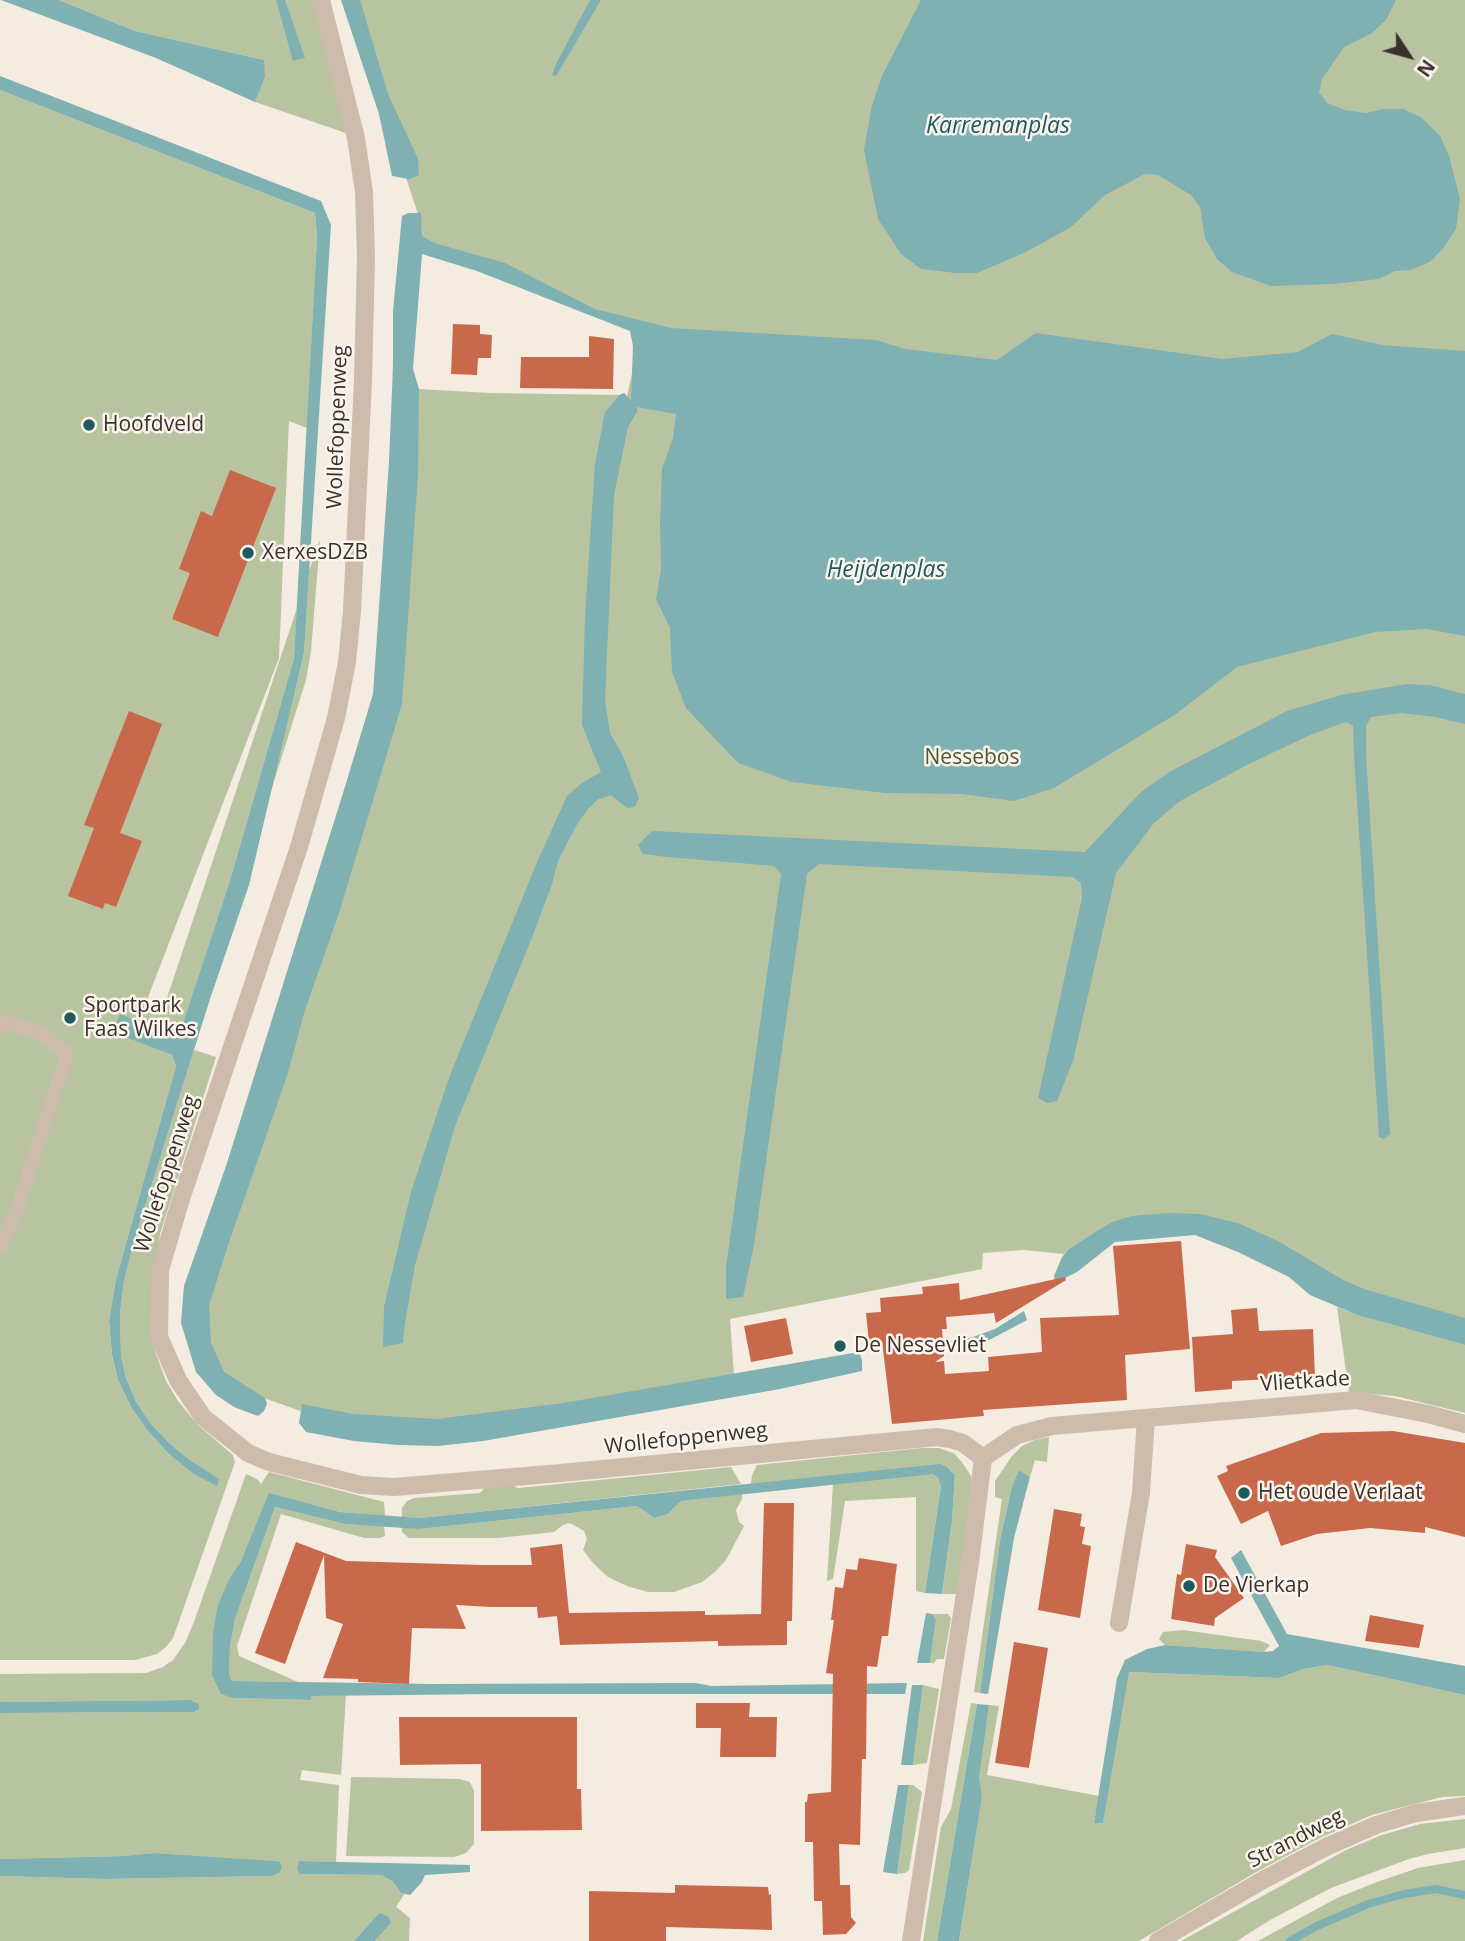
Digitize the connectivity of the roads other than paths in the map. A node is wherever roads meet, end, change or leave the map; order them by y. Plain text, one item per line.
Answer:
1 (321, 0) edge
2 (0, 1028) edge
3 (0, 1247) edge
4 (1146, 1418) junction
5 (1465, 1424) edge
6 (983, 1458) junction
7 (1119, 1623) dead end
8 (1465, 1807) edge
9 (911, 1941) edge
10 (1157, 1941) edge

1 - 6 street, Wollefoppenweg
2 - 3 lane
4 - 5 street, Vlietkade
4 - 6 street, Vlietkade
4 - 7 street
6 - 9 street
8 - 10 street, Strandweg

